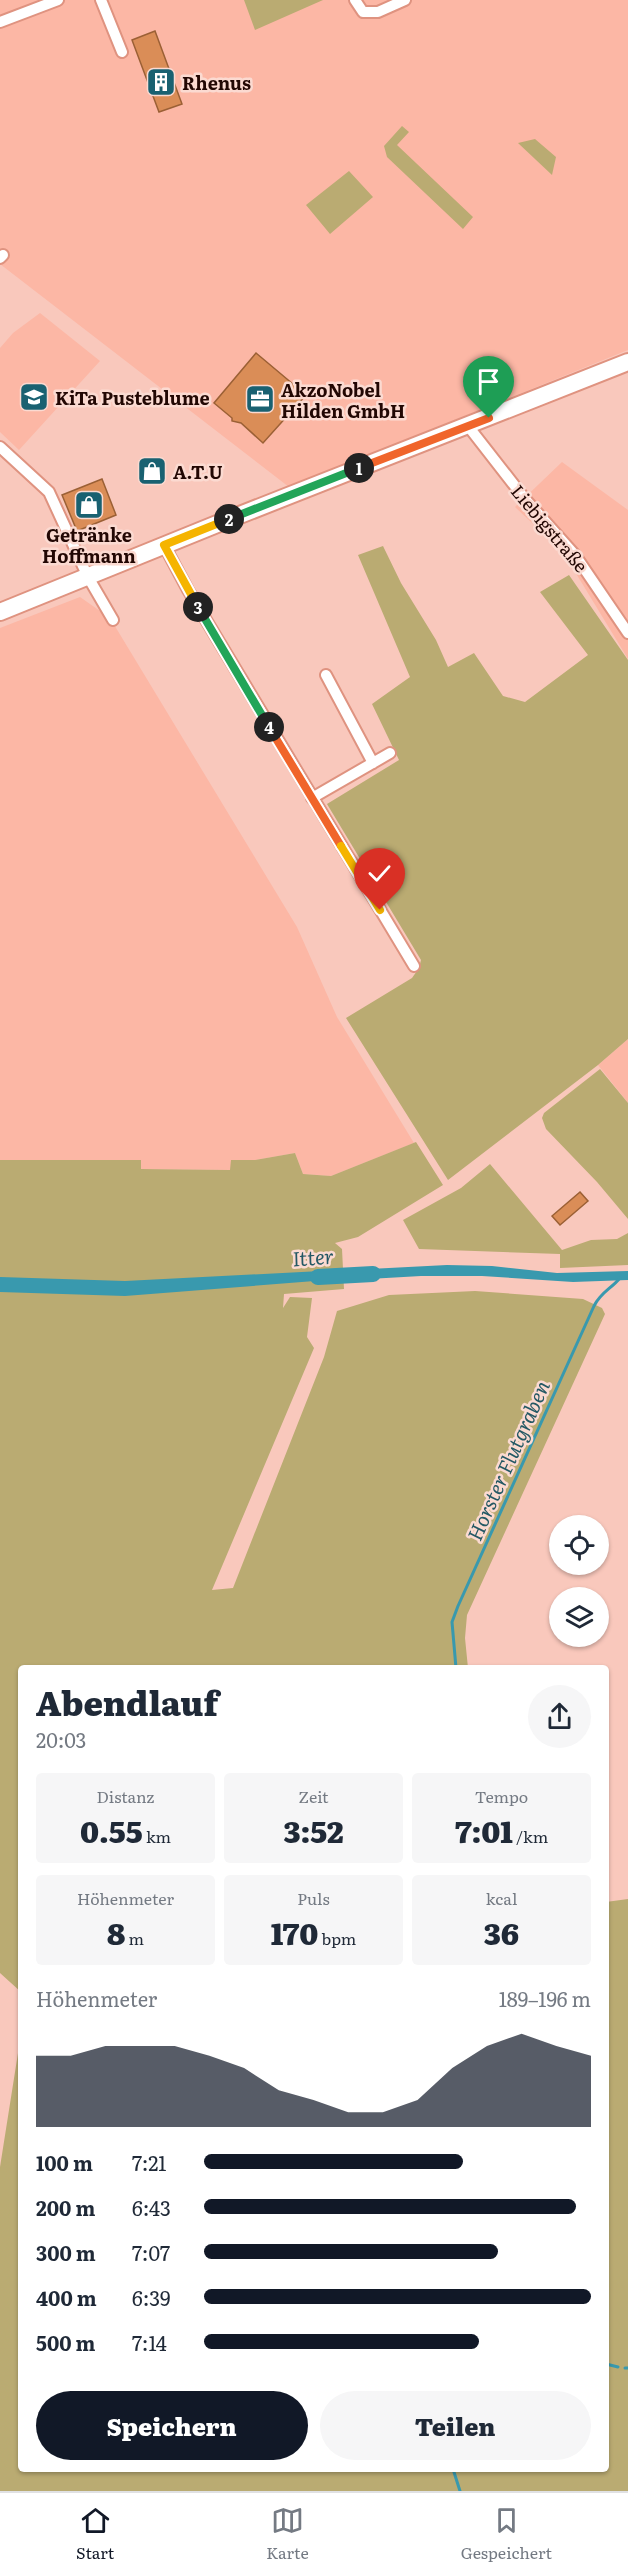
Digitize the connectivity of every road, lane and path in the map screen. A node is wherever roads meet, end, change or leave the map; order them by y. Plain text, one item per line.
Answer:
1 (58, 0) edge
2 (101, 0) edge
3 (355, 0) edge
4 (405, 0) edge
5 (0, 22) edge
6 (123, 52) dead end
7 (628, 362) edge
8 (468, 426) junction
9 (0, 447) edge
10 (164, 545) junction
11 (88, 577) junction
12 (0, 612) edge
13 (113, 620) dead end
14 (628, 633) edge
15 (326, 675) dead end
16 (390, 753) dead end
17 (373, 763) junction
18 (312, 798) junction
19 (414, 966) dead end

1 - 5 street
2 - 6 street
3 - 4 street
7 - 8 main road
8 - 10 main road
8 - 14 street, Liebigstraße
9 - 11 street
10 - 11 main road
10 - 18 street
11 - 12 main road
11 - 13 street
15 - 17 street
16 - 17 street
17 - 18 street
18 - 19 street

